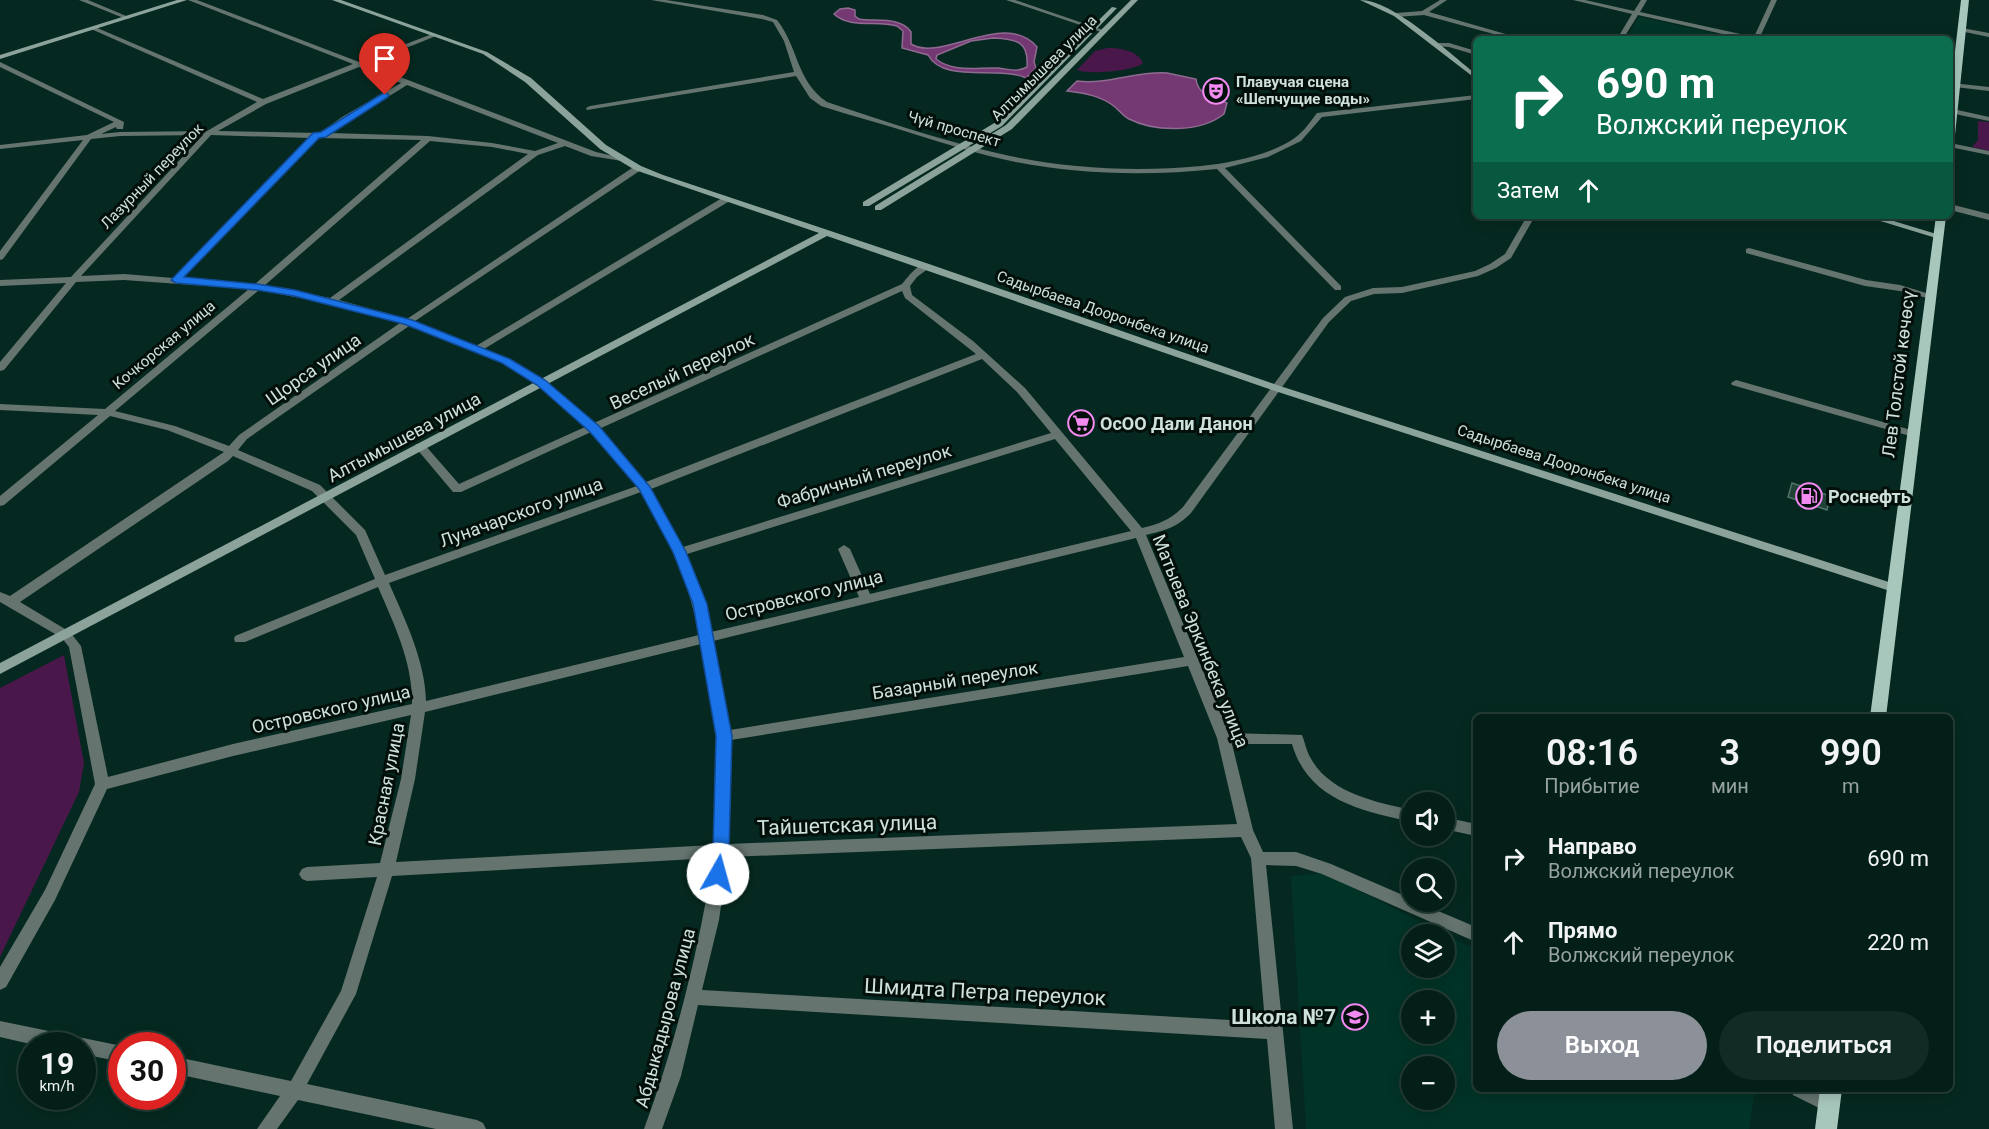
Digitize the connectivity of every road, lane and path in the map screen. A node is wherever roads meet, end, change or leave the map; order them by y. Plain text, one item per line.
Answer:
1 (82, 0) edge
2 (184, 0) edge
3 (191, 0) edge
4 (335, 0) edge
5 (654, 0) edge
6 (1009, 0) edge
7 (1124, 0) edge
8 (1135, 0) edge
9 (1363, 0) edge
10 (1444, 0) edge
11 (1576, 0) edge
12 (1644, 0) edge
13 (1774, 0) edge
14 (1965, 0) edge
15 (1424, 13) junction
16 (1636, 14) junction
17 (1396, 15) junction
18 (128, 18) junction
19 (93, 28) junction
20 (1092, 29) junction
21 (1962, 30) junction
22 (1103, 31) junction
23 (434, 35) junction
24 (1989, 35) edge
25 (1510, 36) edge
26 (1622, 36) edge
27 (1741, 36) edge
28 (1756, 36) edge
29 (1436, 45) junction
30 (1473, 52) edge
31 (0, 57) edge
32 (0, 64) edge
33 (356, 65) junction
34 (799, 73) junction
35 (1473, 75) edge
36 (1954, 82) edge
37 (405, 83) junction
38 (1989, 89) edge
39 (1473, 97) edge
40 (263, 102) junction
41 (590, 108) dead end
42 (1953, 111) joint
43 (1989, 119) edge
44 (120, 122) junction
45 (209, 133) junction
46 (120, 134) junction
47 (319, 135) junction
48 (90, 136) junction
49 (428, 138) junction
50 (565, 143) junction
51 (963, 146) junction
52 (1953, 146) edge
53 (0, 147) edge
54 (974, 149) junction
55 (535, 153) junction
56 (1989, 153) edge
57 (622, 159) junction
58 (1220, 166) junction
59 (638, 168) junction
60 (724, 200) junction
61 (866, 204) dead end
62 (878, 208) dead end
63 (1953, 208) edge
64 (1989, 217) edge
65 (1529, 219) edge
66 (1879, 219) edge
67 (1941, 219) edge
68 (824, 234) junction
69 (1939, 236) junction
70 (1749, 251) dead end
71 (0, 257) edge
72 (927, 266) junction
73 (74, 279) junction
74 (176, 280) junction
75 (0, 283) edge
76 (905, 286) junction
77 (257, 287) junction
78 (1338, 288) dead end
79 (1931, 296) junction
80 (332, 301) junction
81 (408, 322) junction
82 (477, 349) junction
83 (983, 355) junction
84 (0, 368) edge
85 (541, 383) junction
86 (1736, 383) dead end
87 (1276, 388) junction
88 (0, 407) edge
89 (107, 412) junction
90 (594, 429) junction
91 (1059, 434) junction
92 (1914, 434) junction
93 (420, 446) junction
94 (231, 451) junction
95 (644, 487) junction
96 (326, 497) junction
97 (0, 502) edge
98 (1140, 534) junction
99 (844, 549) dead end
100 (680, 552) junction
101 (383, 580) junction
102 (1894, 588) junction
103 (5, 599) edge
104 (866, 599) junction
105 (66, 635) junction
106 (706, 637) junction
107 (240, 639) dead end
108 (1193, 660) junction
109 (0, 669) edge
110 (418, 708) junction
111 (1878, 714) edge
112 (724, 736) junction
113 (1224, 738) junction
114 (102, 784) junction
115 (1401, 814) edge
116 (1455, 825) edge
117 (1473, 829) edge
118 (1246, 830) junction
119 (721, 851) junction
120 (1258, 858) junction
121 (386, 871) junction
122 (307, 874) dead end
123 (1473, 934) edge
124 (0, 982) edge
125 (693, 997) junction
126 (0, 1029) edge
127 (1274, 1031) junction
128 (18, 1033) edge
129 (186, 1067) edge
130 (296, 1089) junction
131 (1812, 1092) edge
132 (1830, 1096) edge
133 (266, 1129) edge
134 (477, 1129) edge
135 (653, 1129) edge
136 (1284, 1129) edge
137 (1826, 1129) edge

1 - 18 street
2 - 18 main road
3 - 33 street
4 - 23 main road, Садырбаева Дооронбека улица
5 - 34 street, Чүй проспект
6 - 20 street
7 - 20 main road, Алтымышева улица
8 - 22 main road, Алтымышева улица
9 - 17 main road
10 - 15 street
11 - 16 street
12 - 16 street
13 - 28 street
14 - 21 main road
15 - 17 street
15 - 25 street
16 - 26 street
16 - 27 street
17 - 29 main road
18 - 19 main road
19 - 31 main road
19 - 40 street
20 - 22 street
20 - 51 main road, Алтымышева улица
21 - 24 street
21 - 36 main road
22 - 54 main road, Алтымышева улица
23 - 33 street, Лазурный переулок
23 - 57 main road, Садырбаева Дооронбека улица
29 - 30 street
29 - 35 main road
32 - 44 street
33 - 37 street
33 - 40 street, Лазурный переулок
34 - 41 street
34 - 51 street, Чүй проспект
36 - 38 street
36 - 42 main road
37 - 47 street
37 - 50 street
39 - 58 street, Чүй проспект
40 - 45 street, Лазурный переулок
42 - 43 street
44 - 46 street
44 - 48 street
45 - 46 street
45 - 47 street
45 - 73 street, Лазурный переулок
46 - 48 street
47 - 49 street
47 - 74 street
48 - 53 street
48 - 71 street
49 - 55 street
49 - 77 street, Кочкорская улица
50 - 55 street
50 - 57 street
51 - 54 street, Чүй проспект
51 - 61 main road, Алтымышева улица
52 - 56 street
54 - 58 street, Чүй проспект
54 - 62 main road, Алтымышева улица
55 - 80 street
57 - 59 main road, Садырбаева Дооронбека улица
58 - 78 street
59 - 60 main road, Садырбаева Дооронбека улица
59 - 81 street, Щорса улица
60 - 68 main road, Садырбаева Дооронбека улица
60 - 82 street
63 - 64 street
65 - 87 street, Островского улица
66 - 69 main road
67 - 69 main road, Лев Толстой көчөсү
68 - 72 main road, Садырбаева Дооронбека улица
68 - 85 main road, Алтымышева улица
69 - 79 main road, Лев Толстой көчөсү
70 - 79 street
72 - 76 street
72 - 87 main road, Садырбаева Дооронбека улица
73 - 74 street, Абдыкадырова улица
73 - 75 street, Абдыкадырова улица
73 - 84 street, Лазурный переулок
74 - 77 street, Абдыкадырова улица
76 - 83 street, Матыева Эркинбека улица
76 - 90 street, Веселый переулок
77 - 80 street, Абдыкадырова улица
77 - 89 street, Кочкорская улица
79 - 92 main road, Лев Толстой көчөсү
80 - 81 street, Абдыкадырова улица
81 - 82 street, Абдыкадырова улица
81 - 94 street, Щорса улица
82 - 85 street, Абдыкадырова улица
83 - 91 street, Матыева Эркинбека улица
83 - 95 street, Луначарского улица
85 - 90 street, Абдыкадырова улица
85 - 93 main road, Алтымышева улица
86 - 92 street
87 - 98 street, Островского улица
87 - 102 main road, Садырбаева Дооронбека улица
88 - 89 street, Красная улица
89 - 94 street, Красная улица
89 - 97 street, Кочкорская улица
90 - 93 street, Веселый переулок
90 - 95 street, Абдыкадырова улица
91 - 98 street, Матыева Эркинбека улица
91 - 100 street, Фабричный переулок
92 - 102 main road, Лев Толстой көчөсү
93 - 96 main road, Алтымышева улица
94 - 96 street, Красная улица
94 - 103 street, Щорса улица
95 - 100 street, Абдыкадырова улица
95 - 101 street, Луначарского улица
96 - 101 street, Красная улица
96 - 105 main road, Алтымышева улица
98 - 104 street, Островского улица
98 - 108 street, Матыева Эркинбека улица
99 - 104 street
100 - 106 street, Абдыкадырова улица
101 - 107 street, Луначарского улица
101 - 110 street, Красная улица
102 - 111 main road, Лев Толстой көчөсү
103 - 105 street
104 - 106 street, Островского улица
105 - 109 main road, Алтымышева улица
105 - 114 street
106 - 110 street, Островского улица
106 - 112 street, Абдыкадырова улица
108 - 112 street, Базарный переулок
108 - 113 street, Матыева Эркинбека улица
110 - 114 street, Островского улица
110 - 121 street, Красная улица
112 - 119 street, Абдыкадырова улица
113 - 115 street
113 - 118 street, Матыева Эркинбека улица
114 - 124 street
116 - 117 street
118 - 119 street, Тайшетская улица
118 - 120 street, Матыева Эркинбека улица
119 - 121 street, Тайшетская улица
119 - 125 street, Абдыкадырова улица
120 - 123 street
120 - 127 street, Матыева Эркинбека улица
121 - 122 street, Тайшетская улица
121 - 130 street, Красная улица
125 - 127 street, Шмидта Петра переулок
125 - 135 street, Абдыкадырова улица
126 - 128 street
127 - 136 street, Матыева Эркинбека улица
129 - 130 street
130 - 133 street, Красная улица
130 - 134 street
131 - 132 street
132 - 137 main road

